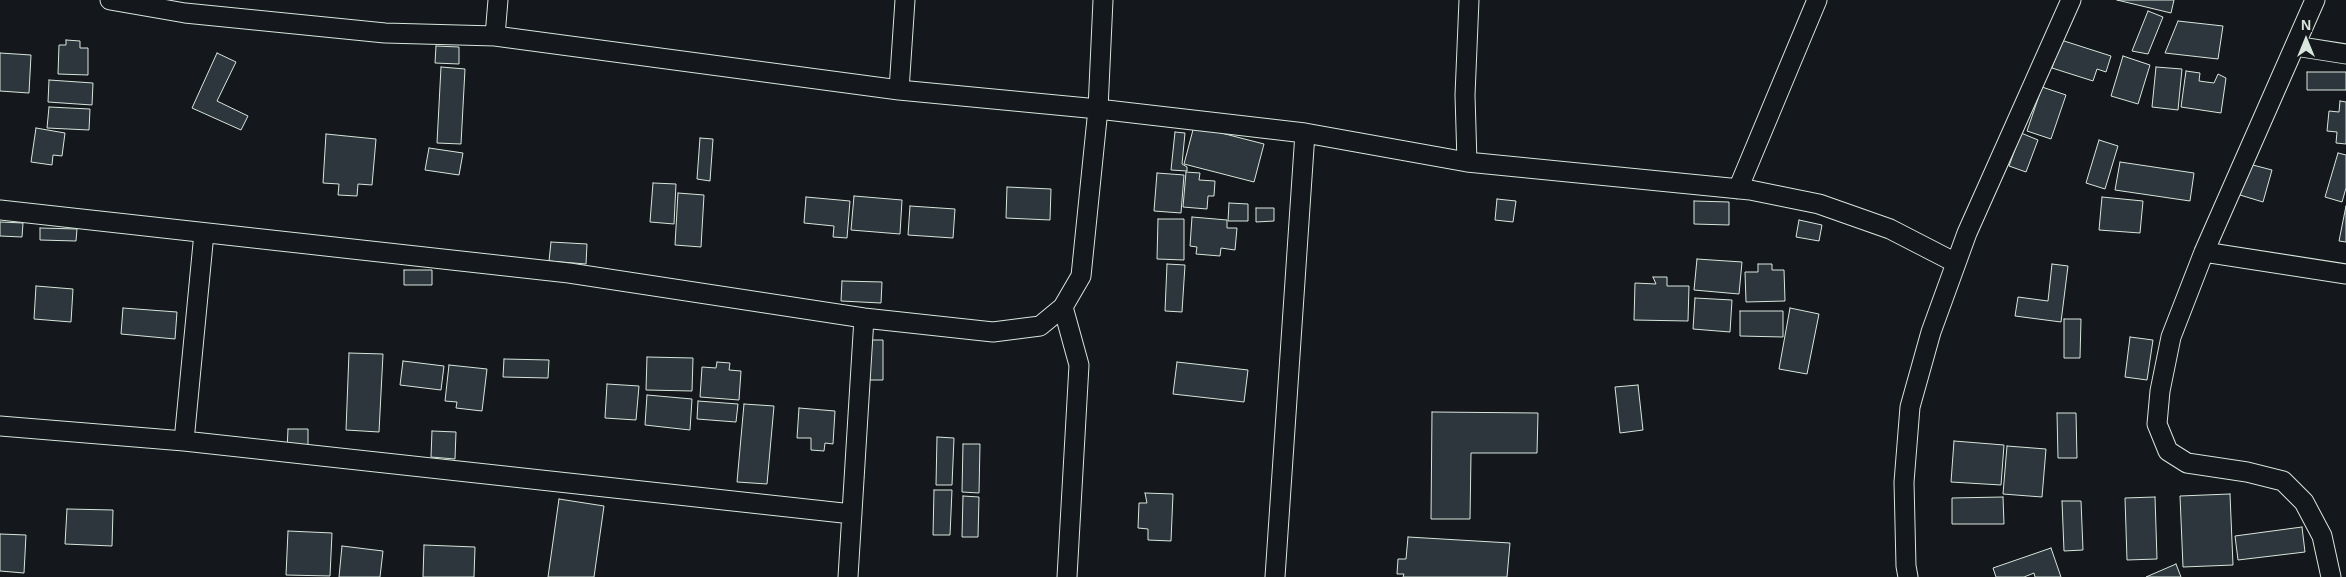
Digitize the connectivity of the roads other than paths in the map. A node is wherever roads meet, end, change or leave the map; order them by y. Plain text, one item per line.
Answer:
1 (110, 0) edge
2 (498, 0) edge
3 (905, 0) edge
4 (1103, 0) edge
5 (1469, 0) edge
6 (1817, 0) edge
7 (2071, 0) edge
8 (2315, 0) edge
9 (137, 2) edge
10 (495, 36) junction
11 (2295, 46) junction
12 (2346, 54) edge
13 (899, 90) junction
14 (1098, 108) junction
15 (1306, 134) junction
16 (1467, 162) junction
17 (1738, 189) junction
18 (0, 210) edge
19 (204, 233) junction
20 (2204, 252) junction
21 (1956, 263) junction
22 (2346, 274) edge
23 (1063, 307) junction
24 (864, 318) junction
25 (0, 426) edge
26 (184, 442) junction
27 (852, 514) junction
28 (848, 577) edge
29 (1067, 577) edge
30 (1275, 577) edge
31 (1908, 577) edge
32 (2331, 577) edge

1 - 9 street
2 - 10 street
3 - 13 street
4 - 14 street
5 - 16 street
6 - 17 street
7 - 21 street
8 - 11 street
9 - 10 street
10 - 13 street
11 - 12 street
11 - 20 street
13 - 14 street
14 - 15 street
14 - 23 street
15 - 16 street
15 - 30 street
16 - 17 street
17 - 21 street
18 - 19 street
19 - 24 street
19 - 26 street
20 - 22 street
20 - 32 street
21 - 31 street
23 - 24 street
23 - 29 street
24 - 27 street
25 - 26 street
26 - 27 street
27 - 28 street

